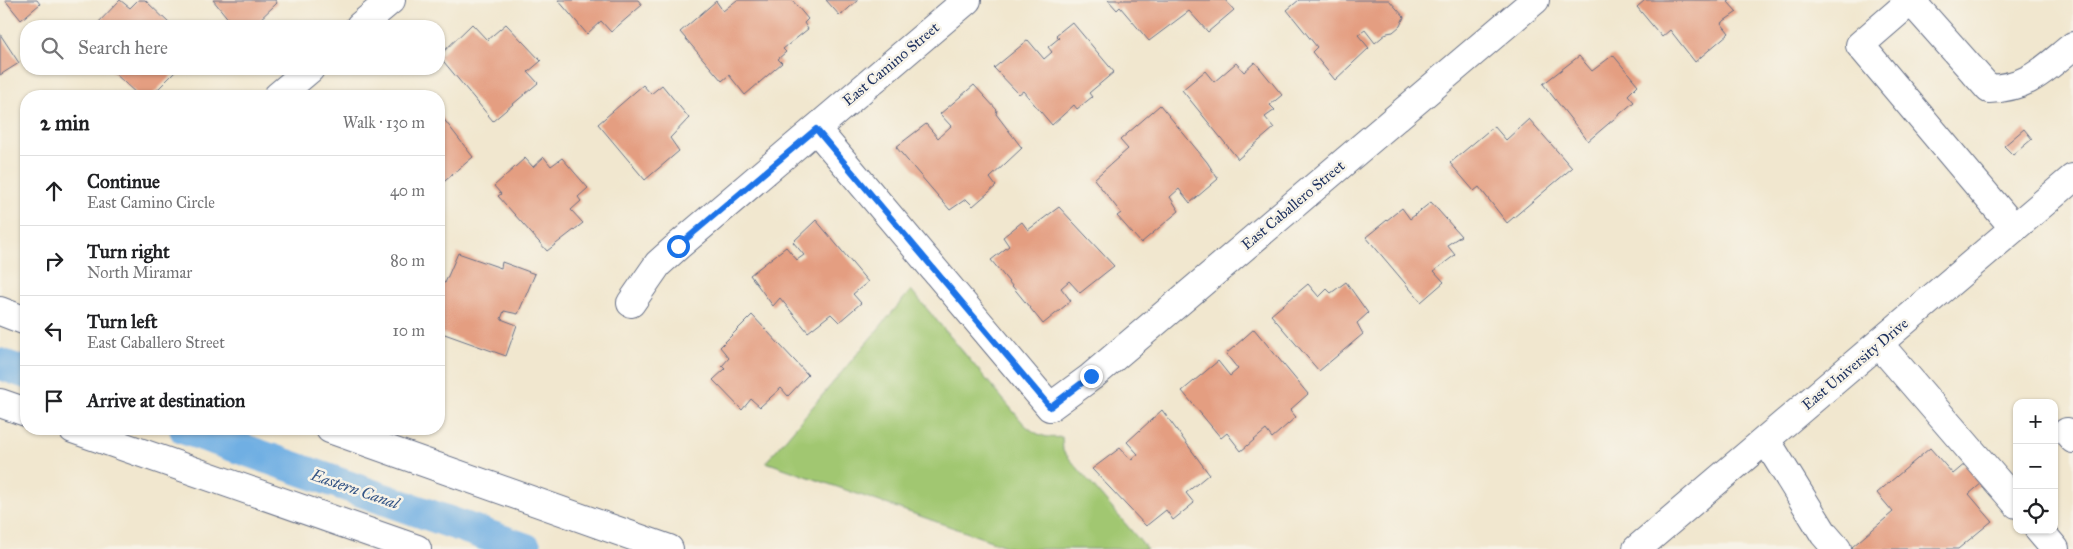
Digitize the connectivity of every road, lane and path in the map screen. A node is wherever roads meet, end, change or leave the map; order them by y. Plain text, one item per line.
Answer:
1 (391, 0) edge
2 (967, 0) edge
3 (1535, 0) edge
4 (1912, 0) edge
5 (367, 20) edge
6 (2073, 46) edge
7 (303, 75) edge
8 (285, 90) edge
9 (816, 129) junction
10 (2073, 178) edge
11 (2014, 228) junction
12 (631, 303) dead end
13 (0, 311) edge
14 (20, 319) edge
15 (1879, 344) junction
16 (0, 403) edge
17 (20, 410) edge
18 (90, 435) edge
19 (347, 435) edge
20 (1766, 440) junction
21 (2013, 499) edge
22 (2042, 534) edge
23 (1639, 548) edge
24 (417, 549) edge
25 (669, 549) edge
26 (1837, 549) edge
27 (2055, 549) edge

1 - 5 street
2 - 9 street, East Camino Street
3 - 9 street, East Caballero Street
4 - 6 street
4 - 11 street
7 - 8 street
9 - 12 street, East Camino Street
10 - 11 street, East University Drive
11 - 15 street, East University Drive
13 - 14 street
15 - 20 street, East University Drive
15 - 21 street
16 - 17 street
18 - 24 street
19 - 25 street
20 - 23 street, East University Drive
20 - 26 street
22 - 27 street

